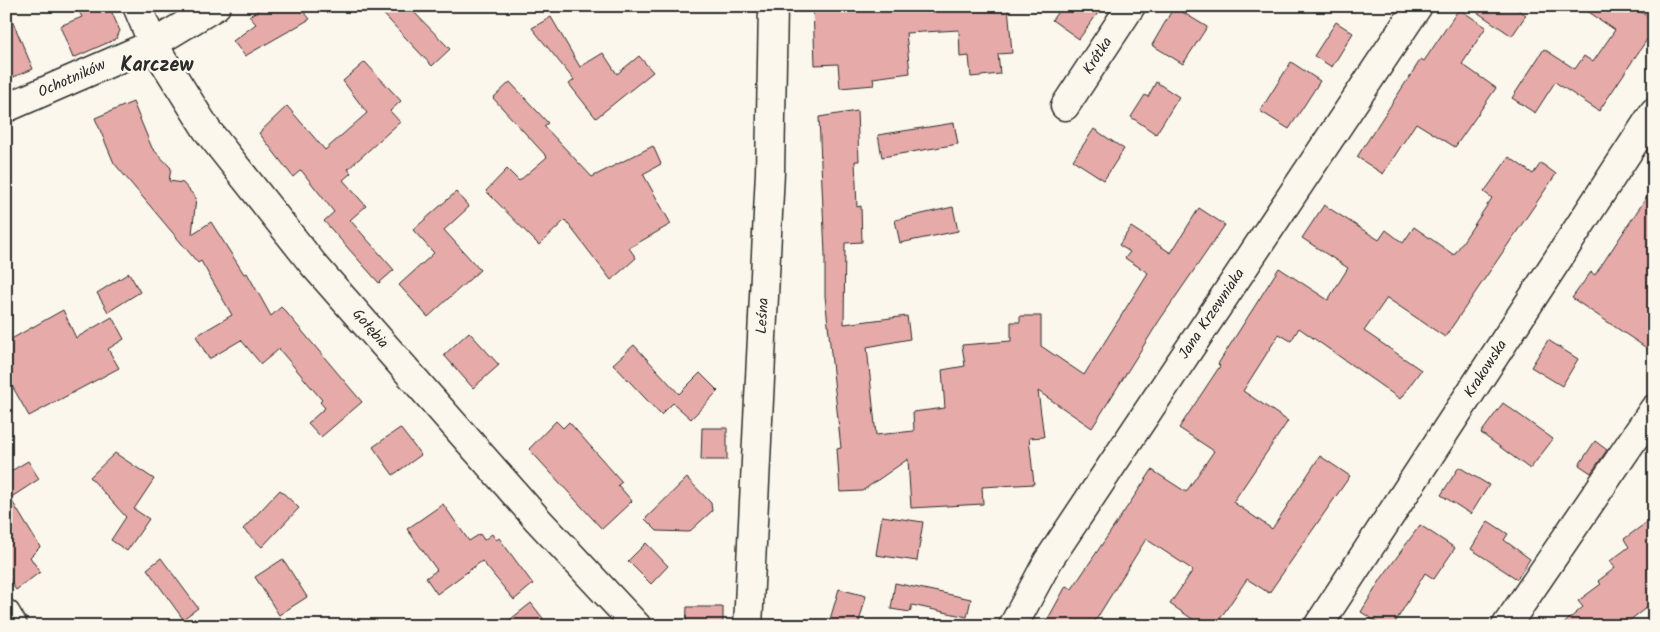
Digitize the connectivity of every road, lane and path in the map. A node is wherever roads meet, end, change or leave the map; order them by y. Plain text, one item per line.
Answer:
1 (137, 6) edge
2 (216, 6) edge
3 (773, 6) edge
4 (1131, 6) edge
5 (1418, 6) edge
6 (153, 44) junction
7 (1065, 106) dead end
8 (6, 108) edge
9 (1654, 112) edge
10 (1654, 409) edge
11 (6, 614) edge
12 (13, 626) edge
13 (637, 626) edge
14 (748, 626) edge
15 (1013, 626) edge
16 (1318, 626) edge
17 (1506, 626) edge

1 - 6 street, Gołębia
2 - 6 street, Ochotników
3 - 14 street, Leśna
4 - 7 street, Krótka
5 - 15 street, Jana Krzewniaka
6 - 8 street, Ochotników
6 - 13 street, Gołębia
9 - 16 street, Krakowska
10 - 17 street
11 - 12 street

